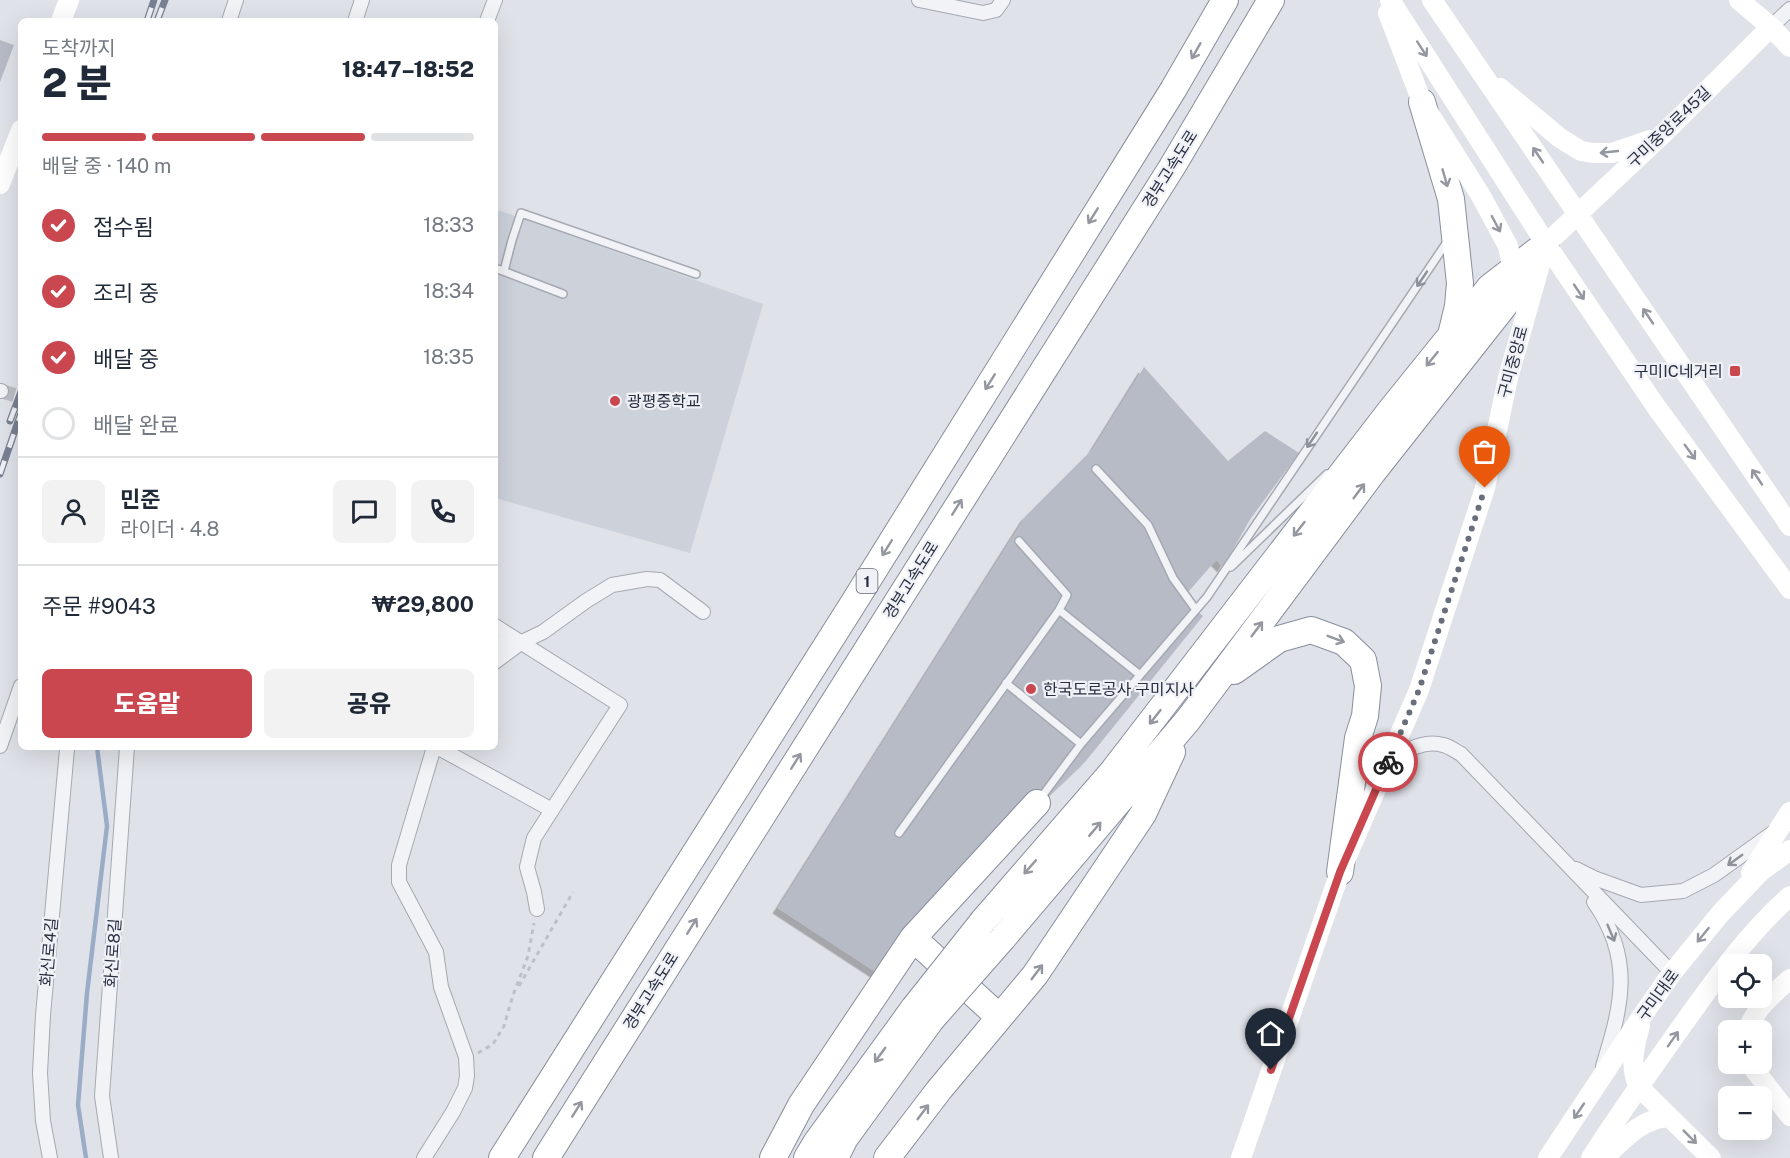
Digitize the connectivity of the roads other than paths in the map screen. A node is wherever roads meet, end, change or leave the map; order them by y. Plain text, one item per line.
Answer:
1 (69, 0) edge
2 (236, 0) edge
3 (362, 0) edge
4 (495, 0) edge
5 (919, 0) edge
6 (1004, 0) edge
7 (1225, 0) edge
8 (1384, 0) edge
9 (1390, 0) edge
10 (1432, 0) edge
11 (1739, 0) edge
12 (1750, 0) edge
13 (1268, 7) edge
14 (1790, 9) edge
15 (62, 18) edge
16 (230, 18) edge
17 (356, 18) edge
18 (489, 18) edge
19 (1771, 27) junction
20 (1790, 47) edge
21 (1483, 74) junction
22 (1422, 102) junction
23 (1664, 133) junction
24 (18, 138) edge
25 (0, 184) edge
26 (1578, 214) junction
27 (1455, 231) junction
28 (1546, 244) junction
29 (498, 269) edge
30 (504, 271) junction
31 (696, 274) dead end
32 (1514, 281) junction
33 (563, 294) dead end
34 (1451, 335) junction
35 (1508, 378) junction
36 (1390, 411) junction
37 (1350, 452) dead end
38 (1333, 468) dead end
39 (1096, 469) dead end
40 (1790, 526) edge
41 (1019, 542) dead end
42 (1771, 564) junction
43 (1221, 577) junction
44 (1790, 589) edge
45 (1790, 600) edge
46 (1059, 610) junction
47 (1196, 610) junction
48 (703, 612) dead end
49 (498, 628) edge
50 (522, 642) junction
51 (498, 644) edge
52 (498, 660) edge
53 (1140, 675) junction
54 (1006, 683) junction
55 (1212, 688) junction
56 (18, 705) edge
57 (1188, 720) junction
58 (1081, 744) junction
59 (0, 746) edge
60 (67, 750) edge
61 (127, 750) edge
62 (434, 750) edge
63 (441, 750) edge
64 (1388, 762) junction
65 (1037, 803) joint
66 (552, 810) junction
67 (1786, 819) edge
68 (899, 833) dead end
69 (1790, 850) edge
70 (1569, 866) junction
71 (1340, 872) junction
72 (1790, 896) edge
73 (1731, 903) junction
74 (537, 909) road end
75 (913, 938) junction
76 (1672, 974) junction
77 (1790, 979) edge
78 (1647, 1010) junction
79 (923, 1014) junction
80 (999, 1017) junction
81 (1752, 1020) edge
82 (1758, 1074) edge
83 (1598, 1082) junction
84 (1639, 1087) junction
85 (1790, 1116) edge
86 (1669, 1117) junction
87 (50, 1158) edge
88 (111, 1158) edge
89 (424, 1158) edge
90 (502, 1158) edge
91 (546, 1158) edge
92 (773, 1158) edge
93 (807, 1158) edge
94 (835, 1158) edge
95 (887, 1158) edge
96 (1241, 1158) edge
97 (1548, 1158) edge
98 (1591, 1158) edge
99 (1604, 1158) edge
100 (1711, 1158) edge

1 - 15 main road
2 - 16 street
3 - 17 street
4 - 18 street
5 - 6 street
7 -> 90 highway, 1
8 - 22 main road
9 -> 28 main road
10 - 21 main road
11 - 19 main road
12 - 19 main road
91 -> 13 highway, 경부고속도로 / 1
14 - 19 street, 구미중앙로45길
19 - 20 main road
19 - 23 main road, 구미중앙로45길
23 -> 21 main road
26 -> 21 main road
22 -> 27 highway
22 -> 32 main road
23 - 26 main road, 구미중앙로45길
24 - 25 main road
26 - 28 main road, 구미중앙로45길
40 -> 26 main road
27 - 34 highway
27 -> 43 lane
28 - 32 highway
28 - 35 main road, 구미중앙로
28 -> 42 main road
29 - 30 lane
30 - 31 lane
30 - 33 lane
32 - 34 highway
32 - 35 main road
55 -> 32 highway
34 -> 36 highway
35 - 64 main road, 구미중앙로
36 - 37 lane
36 -> 79 highway, bridge
38 - 43 lane
39 - 47 lane
41 - 46 lane
42 - 44 main road
42 - 45 main road
43 - 47 lane
46 - 53 lane
46 - 54 lane
47 - 53 lane
48 - 50 street
49 - 50 street
50 - 51 street
50 - 52 street
50 - 66 street
53 - 58 lane
54 - 58 lane
54 - 68 lane
55 - 57 highway
55 -> 71 highway
56 - 59 street
79 -> 57 highway, bridge
80 -> 57 highway
58 - 65 lane
60 - 87 street, 화신로4길
61 - 88 street, 화신로8길
62 - 89 street
63 - 66 street
64 - 70 street
64 - 71 main road, 구미중앙로
65 - 75 highway
66 - 74 street
67 -> 70 street
67 - 73 main road
69 - 73 main road, 구미대로
70 - 76 street
70 -> 83 street
71 - 96 main road, 구미중앙로
84 -> 72 main road
73 -> 76 main road, 구미대로
75 - 80 highway
75 - 92 highway
76 - 78 main road, 구미대로
77 - 81 main road
78 - 83 main road, 구미대로
78 - 84 main road
79 -> 93 highway
79 - 94 highway
95 -> 80 highway
82 - 85 main road
83 -> 97 main road, 구미대로
84 - 86 main road
84 - 98 main road
86 - 99 main road
86 -> 100 main road

